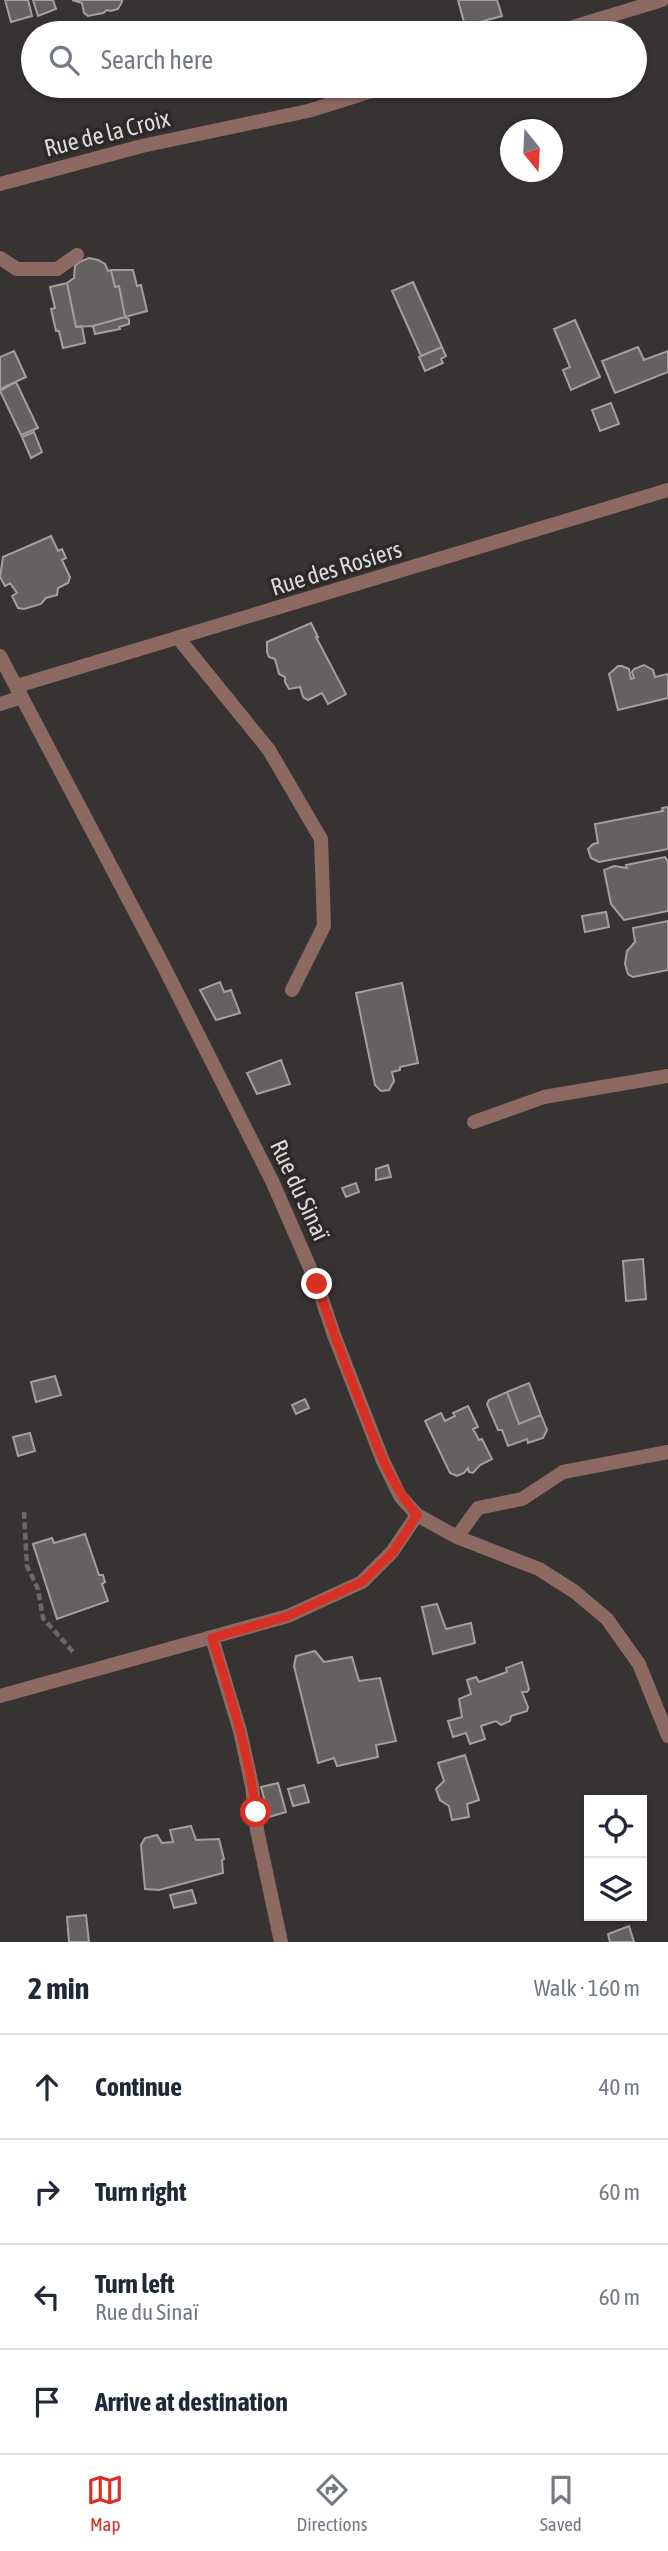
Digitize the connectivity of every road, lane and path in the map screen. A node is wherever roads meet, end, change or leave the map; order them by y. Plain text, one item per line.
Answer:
1 (662, 0) edge
2 (593, 21) edge
3 (350, 98) edge
4 (0, 184) edge
5 (77, 255) dead end
6 (0, 258) edge
7 (668, 490) edge
8 (179, 639) junction
9 (0, 657) edge
10 (19, 692) junction
11 (0, 704) edge
12 (292, 990) dead end
13 (668, 1076) edge
14 (474, 1122) dead end
15 (668, 1452) edge
16 (24, 1512) dead end
17 (417, 1515) junction
18 (457, 1537) junction
19 (212, 1638) junction
20 (78, 1674) junction
21 (0, 1696) edge
22 (668, 1735) edge
23 (281, 1942) edge

1 - 2 street
3 - 4 street, Rue de la Croix
5 - 6 street
7 - 8 street, Rue des Rosiers
8 - 10 street, Rue des Rosiers
8 - 12 street
9 - 10 street, Rue du Sinaï
10 - 11 street, Rue des Rosiers
10 - 17 street, Rue du Sinaï
13 - 14 street
15 - 18 street
16 - 20 path
17 - 18 street, Rue du Sinaï
17 - 19 street
18 - 22 street, Rue du Sinaï
19 - 20 street
19 - 23 street
20 - 21 street

